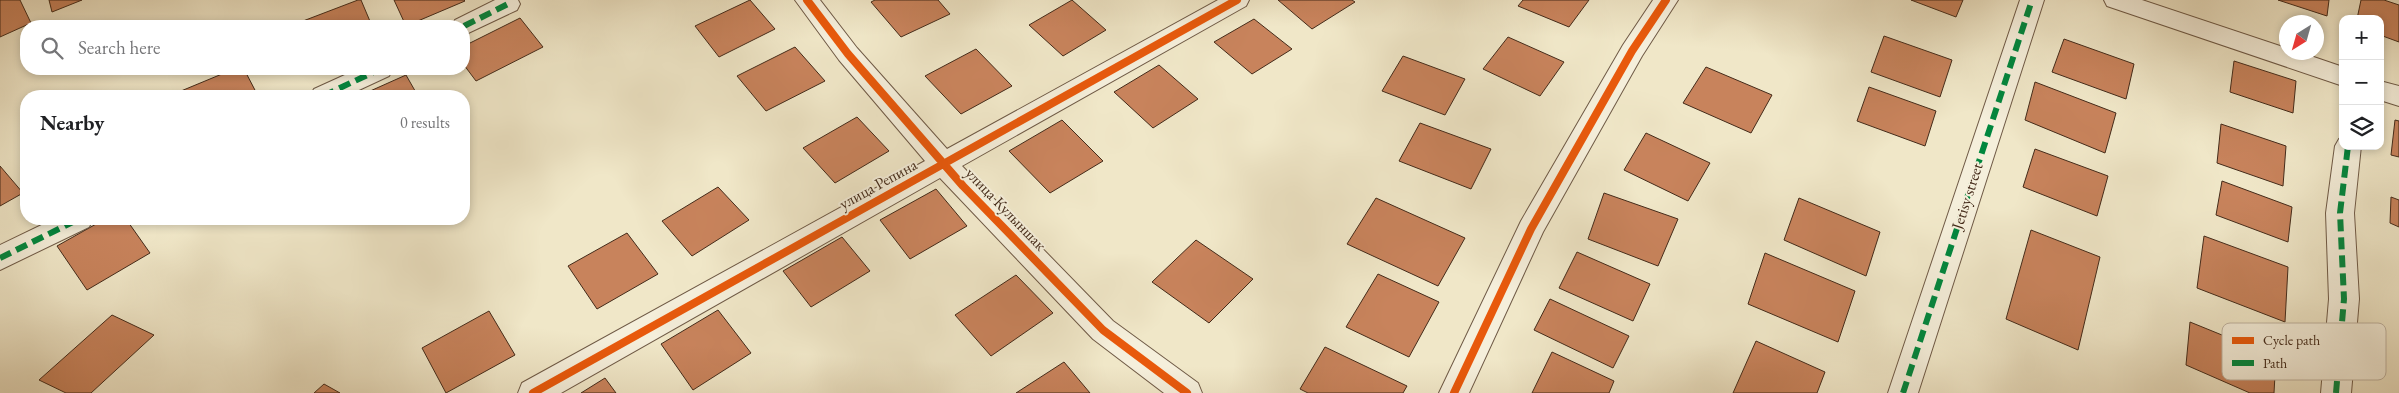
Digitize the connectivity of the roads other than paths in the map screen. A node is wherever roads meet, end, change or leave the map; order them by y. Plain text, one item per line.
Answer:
1 (807, 0) edge
2 (1237, 0) edge
3 (1666, 0) edge
4 (2032, 0) edge
5 (2116, 0) edge
6 (508, 4) dead end
7 (470, 23) edge
8 (367, 75) edge
9 (2339, 76) edge
10 (336, 90) edge
11 (2384, 91) edge
12 (2399, 96) edge
13 (2348, 150) edge
14 (944, 164) junction
15 (66, 225) edge
16 (0, 258) edge
17 (2342, 323) edge
18 (2337, 380) edge
19 (533, 393) edge
20 (1187, 393) edge
21 (1454, 393) edge
22 (1903, 393) edge
23 (2336, 393) edge

1 - 14 street, улица Кулыншак
2 - 14 street, улица Репина
3 - 21 street
4 - 22 street, Jetisy street
5 - 9 street
6 - 7 street
8 - 10 street
11 - 12 street
13 - 17 street
14 - 19 street, улица Репина
14 - 20 street, улица Кулыншак
15 - 16 street
18 - 23 street

